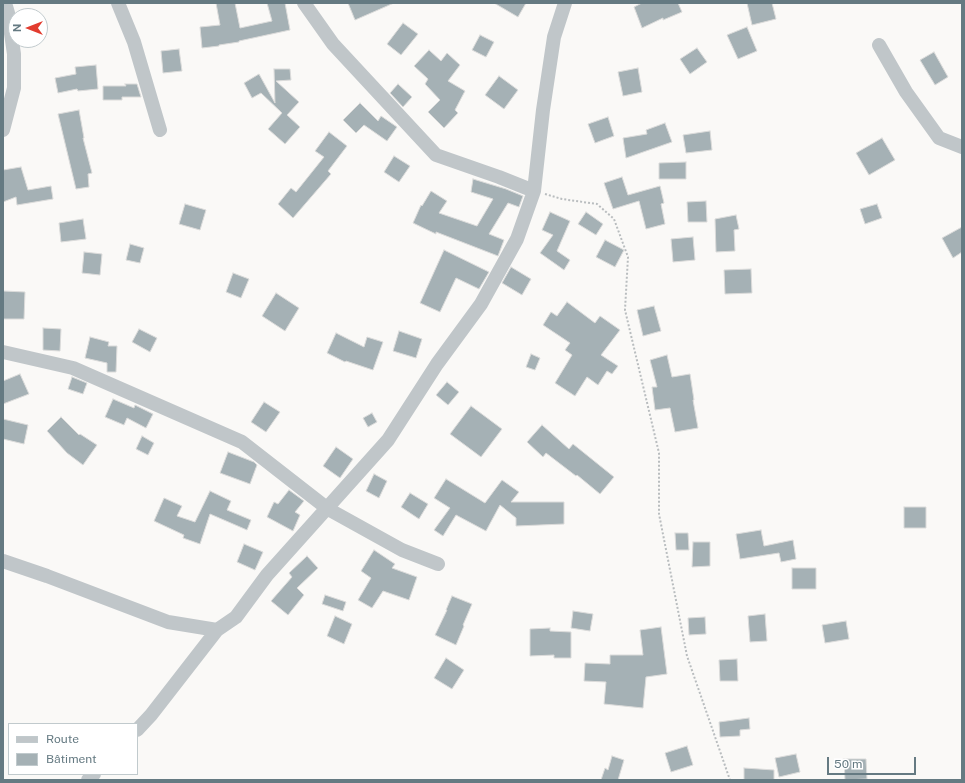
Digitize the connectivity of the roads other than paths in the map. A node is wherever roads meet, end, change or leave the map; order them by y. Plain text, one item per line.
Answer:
1 (5, 3) edge
2 (118, 3) edge
3 (304, 3) edge
4 (564, 3) edge
5 (879, 45) dead end
6 (3, 130) edge
7 (160, 130) dead end
8 (962, 147) edge
9 (534, 191) junction
10 (3, 352) edge
11 (328, 509) junction
12 (3, 561) edge
13 (438, 564) dead end
14 (217, 630) junction
15 (138, 729) edge

1 - 6 street
2 - 7 street
3 - 9 street
4 - 9 street
5 - 8 street
9 - 11 street
10 - 11 street
11 - 13 street
11 - 14 street
12 - 14 street
14 - 15 street

